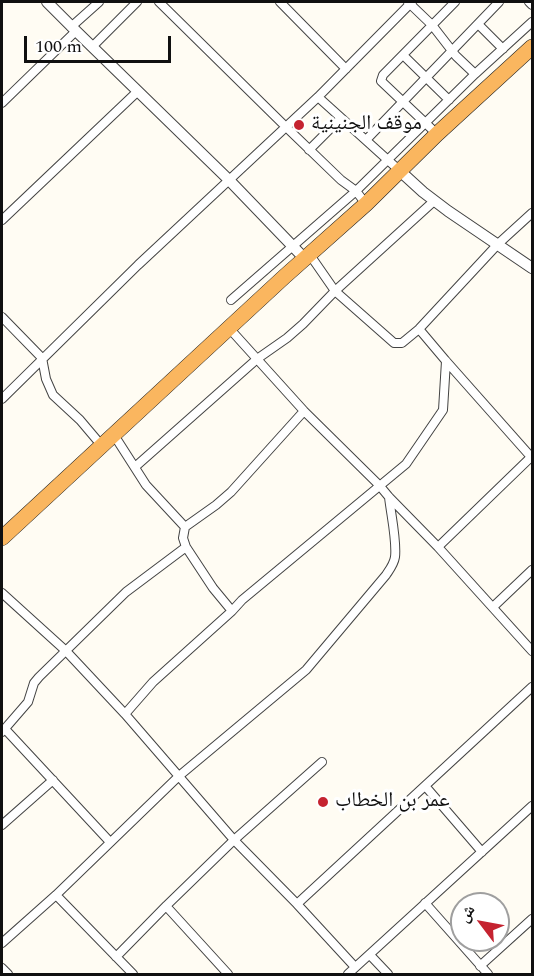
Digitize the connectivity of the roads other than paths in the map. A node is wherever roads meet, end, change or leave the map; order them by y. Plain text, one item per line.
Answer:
1 (47, 2) edge
2 (99, 2) edge
3 (136, 2) edge
4 (159, 2) edge
5 (280, 2) edge
6 (410, 2) edge
7 (455, 2) edge
8 (499, 2) edge
9 (529, 2) edge
10 (532, 5) edge
11 (532, 22) edge
12 (478, 24) junction
13 (432, 25) junction
14 (73, 29) junction
15 (92, 47) junction
16 (532, 47) edge
17 (503, 49) junction
18 (452, 51) junction
19 (403, 55) junction
20 (346, 69) junction
21 (475, 74) junction
22 (425, 77) junction
23 (138, 92) junction
24 (318, 97) junction
25 (449, 100) junction
26 (402, 101) junction
27 (2, 103) edge
28 (341, 118) junction
29 (426, 123) junction
30 (286, 128) junction
31 (437, 134) junction
32 (366, 140) junction
33 (309, 150) junction
34 (387, 160) junction
35 (400, 171) junction
36 (229, 180) junction
37 (356, 191) junction
38 (434, 201) junction
39 (366, 204) junction
40 (532, 213) edge
41 (2, 220) edge
42 (498, 244) junction
43 (292, 246) junction
44 (307, 257) junction
45 (532, 268) edge
46 (335, 291) junction
47 (231, 300) dead end
48 (2, 317) edge
49 (229, 328) junction
50 (420, 328) junction
51 (42, 358) junction
52 (257, 358) junction
53 (446, 361) junction
54 (2, 399) edge
55 (304, 411) junction
56 (114, 435) junction
57 (102, 446) junction
58 (532, 457) edge
59 (135, 467) junction
60 (379, 485) junction
61 (389, 497) junction
62 (184, 527) junction
63 (2, 538) edge
64 (186, 547) junction
65 (438, 547) junction
66 (532, 570) edge
67 (2, 592) edge
68 (493, 607) junction
69 (232, 611) junction
70 (66, 651) junction
71 (532, 651) edge
72 (532, 687) edge
73 (125, 714) junction
74 (3, 731) edge
75 (322, 762) dead end
76 (179, 776) junction
77 (53, 780) junction
78 (426, 787) junction
79 (529, 809) edge
80 (532, 820) edge
81 (2, 825) edge
82 (234, 840) junction
83 (110, 842) junction
84 (482, 852) junction
85 (56, 895) junction
86 (425, 903) junction
87 (297, 904) junction
88 (166, 906) junction
89 (532, 920) edge
90 (2, 943) edge
91 (370, 954) junction
92 (116, 957) junction
93 (480, 966) junction
94 (2, 968) edge
95 (355, 968) junction
96 (227, 974) edge
97 (8, 975) edge
98 (133, 975) edge
99 (348, 975) edge
100 (388, 975) edge
101 (488, 975) edge

1 - 14 street
2 - 14 street
3 - 15 street
4 - 30 street
5 - 20 street
6 - 13 street
6 - 20 street
7 - 13 street
8 - 12 street
9 - 10 street
11 - 17 street
12 - 17 street
12 - 18 street
13 - 18 street
13 - 19 street
14 - 15 street
14 - 27 street
15 - 23 street
16 - 31 highway
17 - 21 street
18 - 21 street
18 - 22 street
19 - 22 street
19 - 26 street
20 - 24 street
21 - 25 street
22 - 25 street
22 - 26 street
23 - 36 street
23 - 41 street
24 - 28 street
24 - 30 street
25 - 29 street
26 - 29 street
26 - 32 street
28 - 32 street
28 - 33 street
29 - 31 street
29 - 34 street
30 - 33 street
30 - 36 street
31 - 35 highway
32 - 34 street
33 - 37 street
34 - 35 street
34 - 37 street
35 - 38 street
35 - 39 highway
36 - 43 street
36 - 51 street
37 - 39 street
37 - 43 street
38 - 42 street
38 - 46 street
39 - 44 highway
40 - 42 street
42 - 45 street
42 - 50 street
43 - 44 street
43 - 47 street
44 - 46 street
44 - 49 highway
46 - 50 street
46 - 52 street
48 - 51 street
49 - 52 street
49 - 56 highway
50 - 53 street
51 - 54 street
51 - 57 street
52 - 55 street
52 - 59 street
53 - 58 street
53 - 60 street
55 - 60 street
55 - 62 street
56 - 57 highway
56 - 59 street
57 - 63 highway
58 - 65 street
59 - 62 street
60 - 61 street
60 - 69 street
61 - 65 street
61 - 76 street
62 - 64 street
64 - 69 street
64 - 70 street
65 - 68 street
66 - 68 street
67 - 70 street
68 - 71 street
69 - 73 street
70 - 73 street
70 - 74 street
72 - 78 street
73 - 76 street
74 - 77 street
75 - 82 street
76 - 82 street
76 - 83 street
77 - 81 street
77 - 83 street
78 - 84 street
78 - 87 street
79 - 80 street
79 - 84 street
82 - 87 street
82 - 88 street
83 - 85 street
84 - 86 street
85 - 90 street
85 - 92 street
86 - 91 street
86 - 93 street
87 - 95 street
88 - 92 street
88 - 96 street
89 - 93 street
91 - 95 street
91 - 100 street
92 - 98 street
93 - 101 street
94 - 97 street
95 - 99 street

